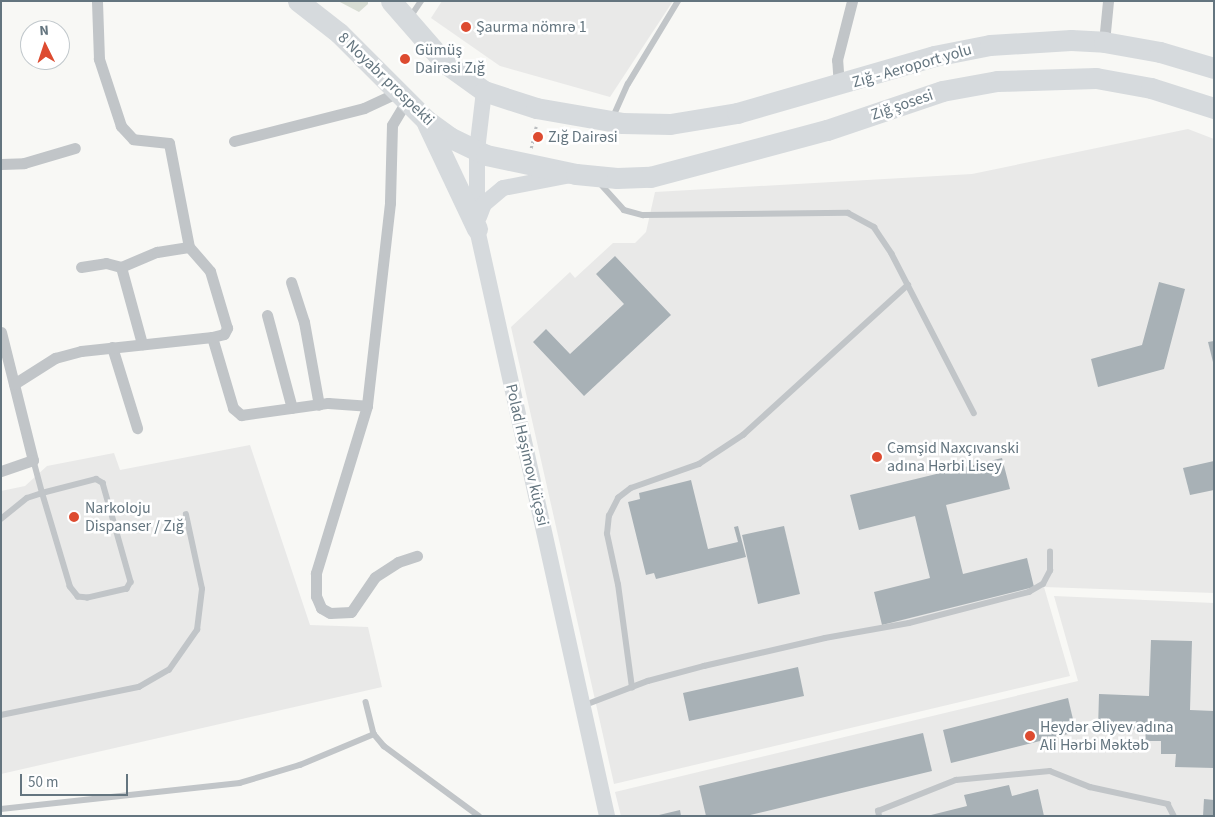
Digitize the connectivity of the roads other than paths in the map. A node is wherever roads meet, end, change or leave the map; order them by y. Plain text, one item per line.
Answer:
1 (97, 1) edge
2 (298, 1) edge
3 (391, 1) edge
4 (421, 1) edge
5 (678, 1) edge
6 (852, 1) edge
7 (1106, 2) edge
8 (407, 22) junction
9 (1104, 42) junction
10 (1214, 68) edge
11 (839, 86) junction
12 (484, 91) junction
13 (403, 96) junction
14 (1214, 108) edge
15 (426, 120) junction
16 (612, 122) junction
17 (234, 141) dead end
18 (76, 148) dead end
19 (477, 151) junction
20 (1, 164) edge
21 (585, 175) junction
22 (477, 229) junction
23 (189, 247) junction
24 (81, 267) dead end
25 (120, 267) junction
26 (290, 282) dead end
27 (908, 285) junction
28 (267, 315) dead end
29 (1, 332) edge
30 (212, 337) junction
31 (142, 344) junction
32 (112, 348) junction
33 (14, 384) junction
34 (319, 405) junction
35 (367, 406) junction
36 (292, 408) junction
37 (974, 413) dead end
38 (137, 428) dead end
39 (33, 460) junction
40 (1, 471) edge
41 (42, 493) junction
42 (186, 515) dead end
43 (1, 519) edge
44 (1050, 552) dead end
45 (417, 556) dead end
46 (632, 688) junction
47 (366, 702) dead end
48 (583, 706) junction
49 (1, 715) edge
50 (374, 734) junction
51 (1, 809) edge
52 (480, 816) edge
53 (607, 816) edge
54 (879, 816) edge
55 (1174, 816) edge

1 - 23 street
2 - 13 highway, 8 Noyabr prospekti
3 - 8 highway
4 - 8 lane
5 - 16 lane
6 - 11 street
7 - 9 street
8 - 12 highway
9 - 10 highway, Zığ - Aeroport yolu
9 - 11 highway, Zığ - Aeroport yolu
11 - 16 highway, Zığ - Aeroport yolu
12 - 16 highway
12 - 19 street, Polad Həşimov küçəsi
13 - 15 highway, 8 Noyabr prospekti
13 - 17 street
13 - 35 street
14 - 21 highway, Zığ şosesi
15 - 19 highway, 8 Noyabr prospekti
15 - 22 highway
18 - 20 street
19 - 21 highway, 8 Noyabr prospekti
19 - 22 street, Polad Həşimov küçəsi
21 - 22 street
21 - 27 lane
22 - 48 street, Polad Həşimov küçəsi
23 - 25 street
23 - 30 street
24 - 25 street
25 - 31 street
26 - 34 street
27 - 37 lane
27 - 46 lane
28 - 36 street
29 - 33 street
30 - 31 street
30 - 36 street
31 - 32 street
32 - 33 street
32 - 38 street
33 - 39 street
34 - 35 street
34 - 36 street
35 - 45 street
39 - 40 street
39 - 41 lane
41 - 41 lane
41 - 43 lane
42 - 49 lane
44 - 46 lane
46 - 48 lane
47 - 50 lane
48 - 53 street, Polad Həşimov küçəsi
50 - 51 lane
50 - 52 lane
54 - 55 lane

